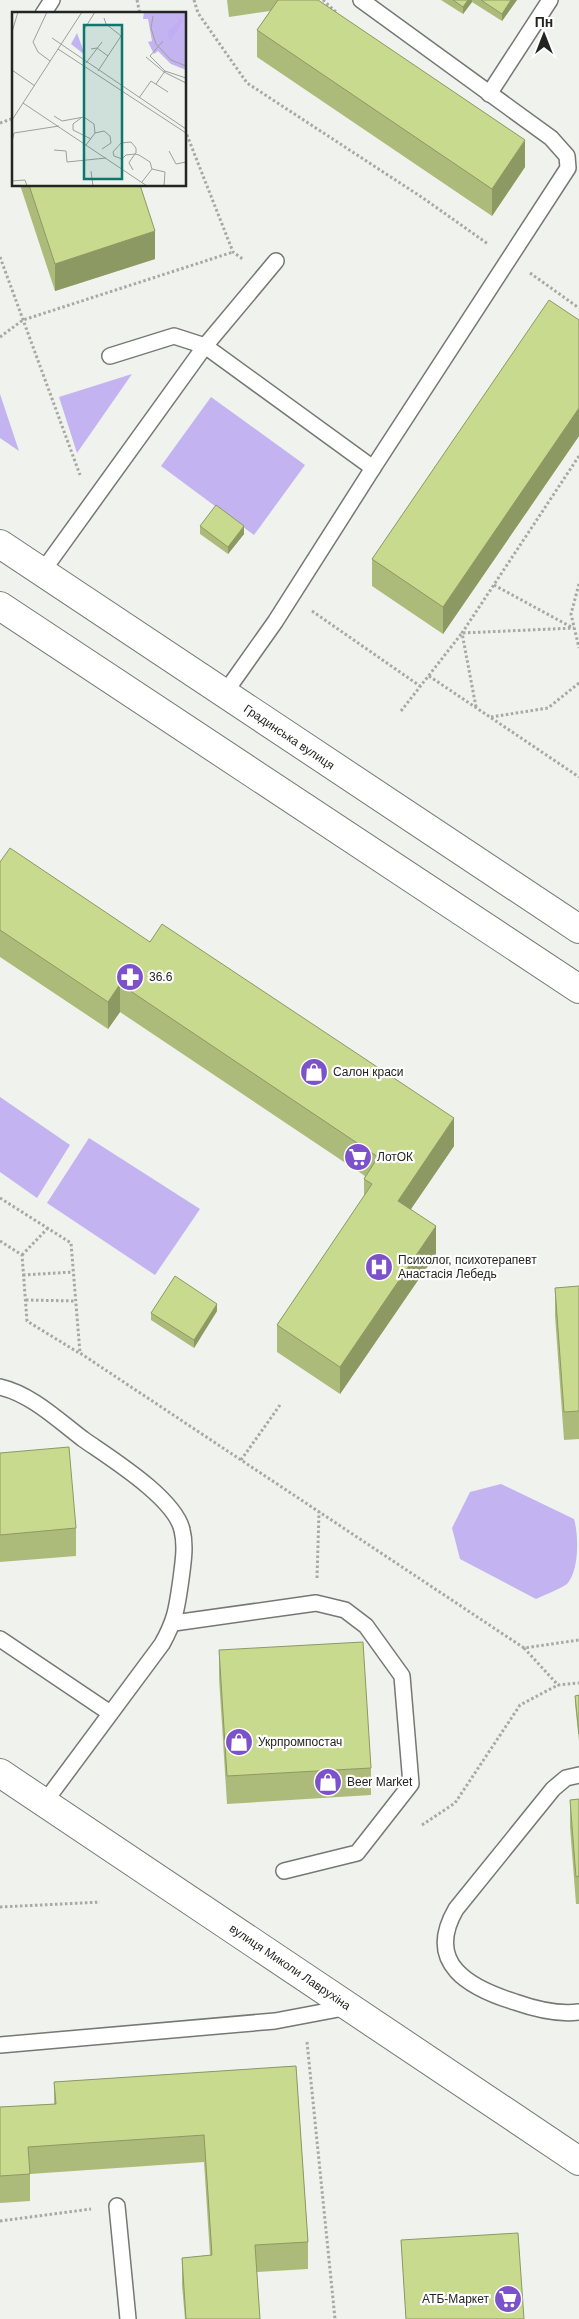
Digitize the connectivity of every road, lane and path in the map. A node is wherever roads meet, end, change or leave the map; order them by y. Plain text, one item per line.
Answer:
1 (52, 0) edge
2 (194, 0) edge
3 (323, 0) edge
4 (361, 0) edge
5 (550, 0) edge
6 (44, 12) edge
7 (340, 15) edge
8 (489, 94) junction
9 (12, 119) edge
10 (0, 123) edge
11 (186, 133) edge
12 (0, 257) edge
13 (509, 258) junction
14 (276, 261) dead end
15 (579, 308) edge
16 (23, 320) junction
17 (0, 337) edge
18 (205, 346) junction
19 (110, 356) dead end
20 (579, 456) edge
21 (373, 468) junction
22 (91, 505) junction
23 (0, 544) edge
24 (42, 572) junction
25 (579, 584) edge
26 (494, 585) junction
27 (290, 596) junction
28 (0, 606) edge
29 (574, 628) junction
30 (462, 633) junction
31 (579, 648) edge
32 (429, 676) junction
33 (579, 683) edge
34 (420, 686) junction
35 (224, 694) junction
36 (476, 707) junction
37 (401, 711) dead end
38 (490, 717) junction
39 (579, 777) edge
40 (579, 929) edge
41 (579, 990) edge
42 (0, 1198) edge
43 (48, 1228) junction
44 (0, 1240) edge
45 (22, 1255) junction
46 (73, 1272) junction
47 (23, 1275) junction
48 (26, 1300) junction
49 (75, 1301) junction
50 (80, 1353) junction
51 (0, 1387) edge
52 (280, 1405) dead end
53 (241, 1460) junction
54 (318, 1512) junction
55 (316, 1602) junction
56 (174, 1623) junction
57 (0, 1640) edge
58 (579, 1640) edge
59 (524, 1648) junction
60 (579, 1683) edge
61 (558, 1685) junction
62 (110, 1713) junction
63 (0, 1773) edge
64 (579, 1774) edge
65 (44, 1802) junction
66 (422, 1825) dead end
67 (284, 1871) dead end
68 (100, 1902) dead end
69 (0, 1907) edge
70 (349, 2007) junction
71 (579, 2012) edge
72 (307, 2042) dead end
73 (0, 2045) edge
74 (579, 2162) edge
75 (117, 2206) joint
76 (0, 2221) edge
77 (128, 2319) edge
78 (335, 2319) edge

1 - 6 lane
2 - 13 path
3 - 7 path
4 - 8 lane
5 - 8 lane
8 - 13 lane
9 - 10 path
11 - 16 path
12 - 16 path
13 - 15 path
13 - 21 lane
14 - 18 lane
16 - 17 path
16 - 22 path
18 - 19 lane
18 - 21 lane
18 - 22 lane
20 - 26 path
21 - 27 lane
22 - 24 lane
23 - 24 street, Градинська вулиця
24 - 35 street, Градинська вулиця
25 - 29 path
26 - 29 path
26 - 30 path
27 - 34 path
27 - 35 lane
28 - 41 street
29 - 30 path
29 - 31 path
30 - 32 path
30 - 36 path
32 - 34 path
32 - 36 path
33 - 38 path
34 - 37 path
35 - 40 street, Градинська вулиця
36 - 38 path
38 - 39 path
42 - 43 path
43 - 45 path
43 - 46 path
44 - 45 path
45 - 47 path
46 - 47 path
46 - 49 path
47 - 48 path
48 - 49 path
48 - 50 path
49 - 50 path
50 - 53 path
51 - 56 lane
52 - 53 path
53 - 54 path
54 - 55 path
54 - 59 path
55 - 56 lane
55 - 67 lane
56 - 62 lane
57 - 62 lane
58 - 59 path
59 - 61 path
60 - 61 path
61 - 66 path
62 - 65 lane
63 - 65 street, вулиця Миколи Лаврухіна
64 - 71 lane
65 - 70 street, вулиця Миколи Лаврухіна
68 - 69 path
70 - 73 lane
70 - 74 street, вулиця Миколи Лаврухіна
72 - 78 path
75 - 76 path
75 - 77 lane

